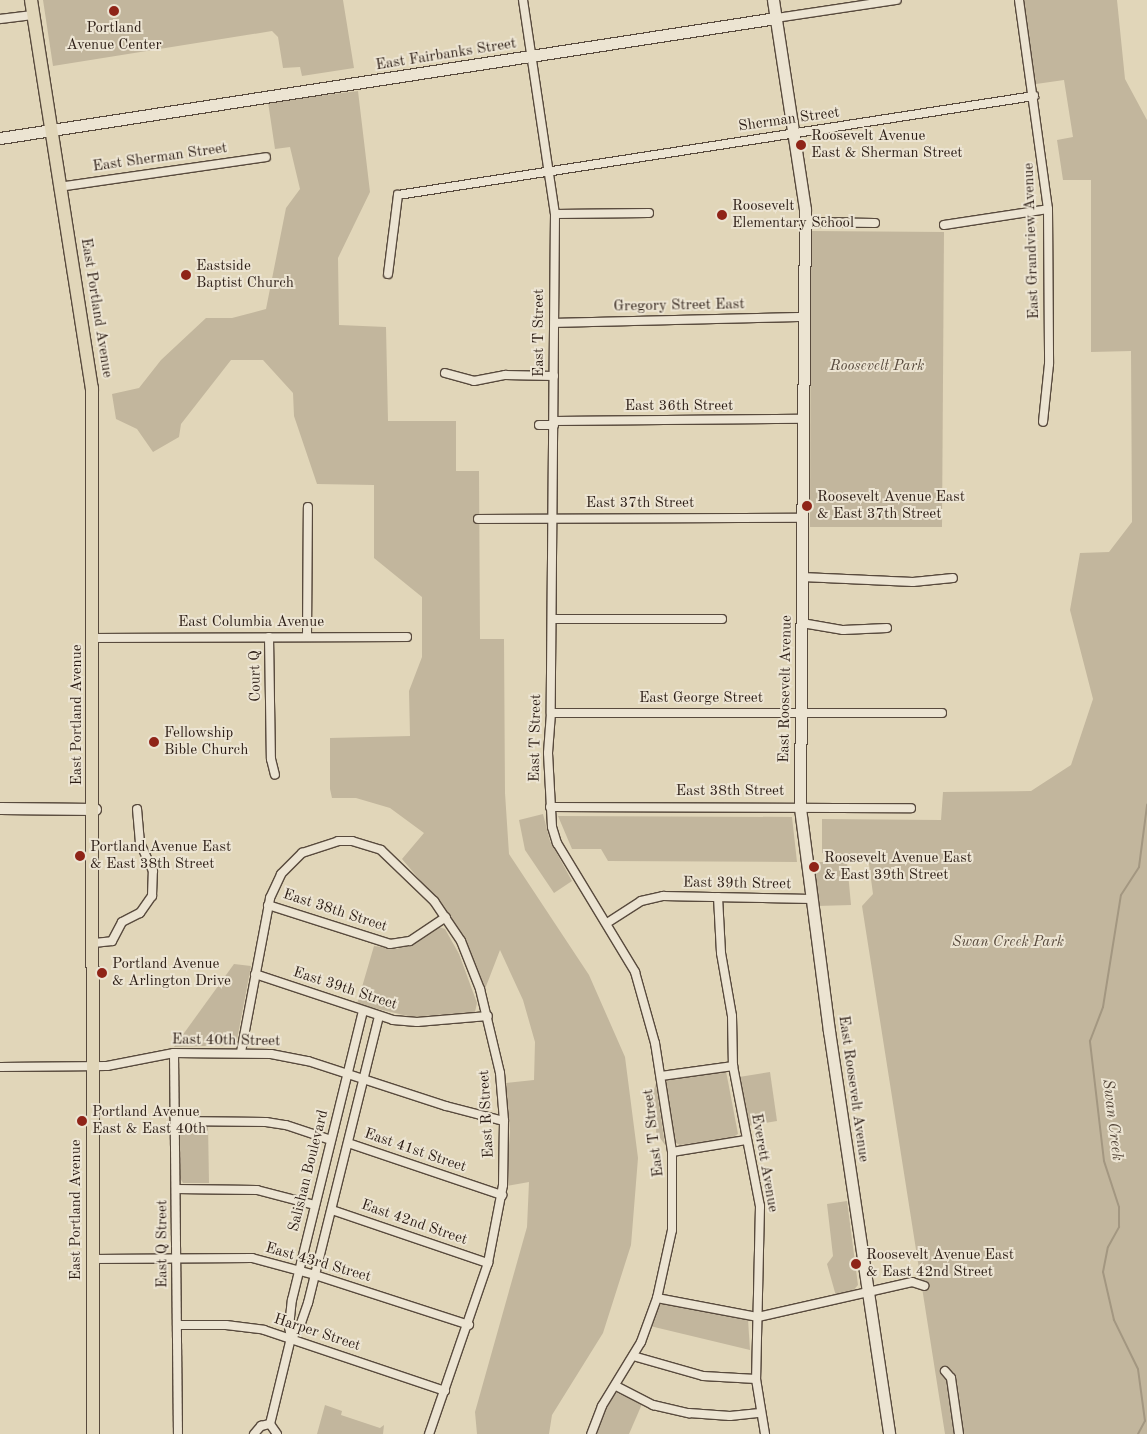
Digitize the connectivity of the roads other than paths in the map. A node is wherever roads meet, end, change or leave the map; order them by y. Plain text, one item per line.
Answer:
1 (31, 0) edge
2 (523, 0) edge
3 (773, 0) edge
4 (897, 0) edge
5 (1019, 0) edge
6 (33, 14) junction
7 (776, 18) junction
8 (0, 19) edge
9 (531, 57) junction
10 (1034, 96) junction
11 (51, 131) junction
12 (793, 134) junction
13 (0, 138) edge
14 (266, 157) dead end
15 (549, 171) junction
16 (59, 187) junction
17 (1048, 209) junction
18 (649, 213) dead end
19 (555, 214) junction
20 (805, 222) junction
21 (875, 223) dead end
22 (944, 225) dead end
23 (388, 274) dead end
24 (804, 317) junction
25 (555, 323) junction
26 (445, 373) dead end
27 (554, 376) junction
28 (804, 419) junction
29 (1043, 422) dead end
30 (554, 423) junction
31 (538, 425) dead end
32 (308, 507) dead end
33 (553, 517) junction
34 (803, 518) junction
35 (478, 519) dead end
36 (802, 577) junction
37 (954, 578) dead end
38 (552, 619) junction
39 (722, 619) dead end
40 (802, 623) junction
41 (887, 628) dead end
42 (407, 636) dead end
43 (269, 637) junction
44 (307, 637) junction
45 (94, 638) junction
46 (551, 713) junction
47 (800, 713) junction
48 (942, 713) dead end
49 (275, 775) dead end
50 (550, 807) junction
51 (0, 808) edge
52 (800, 808) junction
53 (911, 808) dead end
54 (95, 809) junction
55 (137, 809) dead end
56 (718, 897) junction
57 (812, 899) junction
58 (268, 905) junction
59 (446, 917) junction
60 (607, 923) junction
61 (94, 943) junction
62 (255, 974) junction
63 (363, 1012) junction
64 (488, 1016) junction
65 (379, 1017) junction
66 (241, 1052) junction
67 (174, 1053) junction
68 (0, 1066) edge
69 (94, 1066) junction
70 (733, 1066) junction
71 (347, 1076) junction
72 (661, 1076) junction
73 (363, 1080) junction
74 (175, 1121) junction
75 (504, 1121) junction
76 (331, 1140) junction
77 (746, 1140) junction
78 (348, 1143) junction
79 (672, 1152) junction
80 (176, 1189) junction
81 (502, 1195) junction
82 (315, 1205) junction
83 (332, 1210) junction
84 (176, 1257) junction
85 (94, 1259) junction
86 (488, 1263) junction
87 (299, 1270) junction
88 (315, 1275) junction
89 (924, 1286) dead end
90 (867, 1294) junction
91 (657, 1298) junction
92 (758, 1317) junction
93 (177, 1325) junction
94 (469, 1325) junction
95 (291, 1338) junction
96 (633, 1356) junction
97 (945, 1371) dead end
98 (756, 1379) junction
99 (616, 1386) junction
100 (445, 1391) junction
101 (760, 1413) junction
102 (270, 1424) junction
103 (93, 1434) edge
104 (178, 1434) edge
105 (254, 1434) edge
106 (277, 1434) edge
107 (430, 1434) edge
108 (591, 1434) edge
109 (765, 1434) edge
110 (889, 1434) edge
111 (960, 1434) edge

1 - 6 main road, East Portland Avenue
2 - 9 street, East T Street
3 - 7 street, East Roosevelt Avenue
4 - 7 street, East Fairbanks Street
5 - 10 street, East Grandview Avenue
6 - 8 street
6 - 11 main road, East Portland Avenue
7 - 9 street, East Fairbanks Street
7 - 12 street, East Roosevelt Avenue
9 - 11 street, East Fairbanks Street
9 - 15 street, East T Street
10 - 12 street, Sherman Street
10 - 17 street, East Grandview Avenue
11 - 13 street, East Fairbanks Street
11 - 16 main road, East Portland Avenue
12 - 15 street, Sherman Street
12 - 20 street, East Roosevelt Avenue
14 - 16 street, East Sherman Street
15 - 19 street, East T Street
15 - 23 street
16 - 45 main road, East Portland Avenue
17 - 22 street
17 - 29 street, East Grandview Avenue
18 - 19 street
19 - 25 street, East T Street
20 - 21 street
20 - 24 street, East Roosevelt Avenue
24 - 25 street, Gregory Street East
24 - 28 street, East Roosevelt Avenue
25 - 27 street, East T Street
26 - 27 street
27 - 30 street, East T Street
28 - 30 street, East 36th Street
28 - 34 street, East Roosevelt Avenue
30 - 31 street, East 36th Street
30 - 33 street, East T Street
32 - 44 street
33 - 34 street, East 37th Street
33 - 35 street, East 37th Street
33 - 38 street, East T Street
34 - 36 street, East Roosevelt Avenue
36 - 37 street
36 - 40 street, East Roosevelt Avenue
38 - 39 street
38 - 46 street, East T Street
40 - 41 street
40 - 47 street, East Roosevelt Avenue
42 - 44 street, East Columbia Avenue
43 - 44 street, East Columbia Avenue
43 - 45 street, East Columbia Avenue
43 - 49 street, Court Q
45 - 54 main road, East Portland Avenue
46 - 47 street, East George Street
46 - 50 street, East T Street
47 - 48 street, East George Street
47 - 52 street, East Roosevelt Avenue
50 - 52 street, East 38th Street
50 - 60 street, East T Street
51 - 54 street
52 - 53 street, East 38th Street
52 - 57 street, East Roosevelt Avenue
54 - 61 main road, East Portland Avenue
55 - 61 street
56 - 57 street, East 39th Street
56 - 60 street, East 39th Street
56 - 70 street, Everett Avenue
57 - 90 street, East Roosevelt Avenue
58 - 59 street, East 38th Street
58 - 59 street, East R Street
58 - 62 street
59 - 64 street, East R Street
60 - 72 street, East T Street
61 - 69 main road, East Portland Avenue
62 - 63 street, East 39th Street
62 - 66 street
63 - 65 street, East 39th Street
63 - 71 street, Salishan Boulevard
64 - 65 street, East 39th Street
64 - 75 street, East R Street
65 - 73 street, Salishan Boulevard
66 - 67 street, East 40th Street
66 - 71 street, East 40th Street
67 - 69 street, East 40th Street
67 - 74 street, East Q Street
68 - 69 street, East 40th Street
69 - 85 main road, East Portland Avenue
70 - 72 street
70 - 77 street, Everett Avenue
71 - 73 street, East 40th Street
71 - 76 street, Salishan Boulevard
72 - 79 street, East T Street
73 - 75 street, East 40th Street
73 - 78 street, Salishan Boulevard
74 - 76 street
74 - 80 street, East Q Street
75 - 81 street, East R Street
76 - 82 street, Salishan Boulevard
77 - 79 street
77 - 92 street, Everett Avenue
78 - 81 street, East 41st Street
78 - 83 street, Salishan Boulevard
79 - 91 street, East T Street
80 - 82 street
80 - 84 street, East Q Street
81 - 86 street, East R Street
82 - 87 street, Salishan Boulevard
83 - 86 street, East 42nd Street
83 - 88 street, Salishan Boulevard
84 - 85 street, East 43rd Street
84 - 87 street, East 43rd Street
84 - 93 street, East Q Street
85 - 103 main road, East Portland Avenue
86 - 94 street, East R Street
87 - 88 street, East 43rd Street
87 - 95 street, Salishan Boulevard
88 - 94 street, East 43rd Street
88 - 95 street, Salishan Boulevard
89 - 90 street
90 - 92 street
90 - 110 street, East Roosevelt Avenue
91 - 92 street
91 - 96 street, East T Street
92 - 98 street, Everett Avenue
93 - 95 street, Harper Street
93 - 104 street, East Q Street
94 - 100 street, East R Street
95 - 100 street, Harper Street
95 - 102 street, Salishan Boulevard
96 - 98 street
96 - 99 street, East T Street
97 - 111 street
98 - 101 street, Everett Avenue
99 - 101 street
99 - 108 street, East T Street
100 - 107 street, East R Street
101 - 109 street, Everett Avenue
102 - 105 street
102 - 106 street

